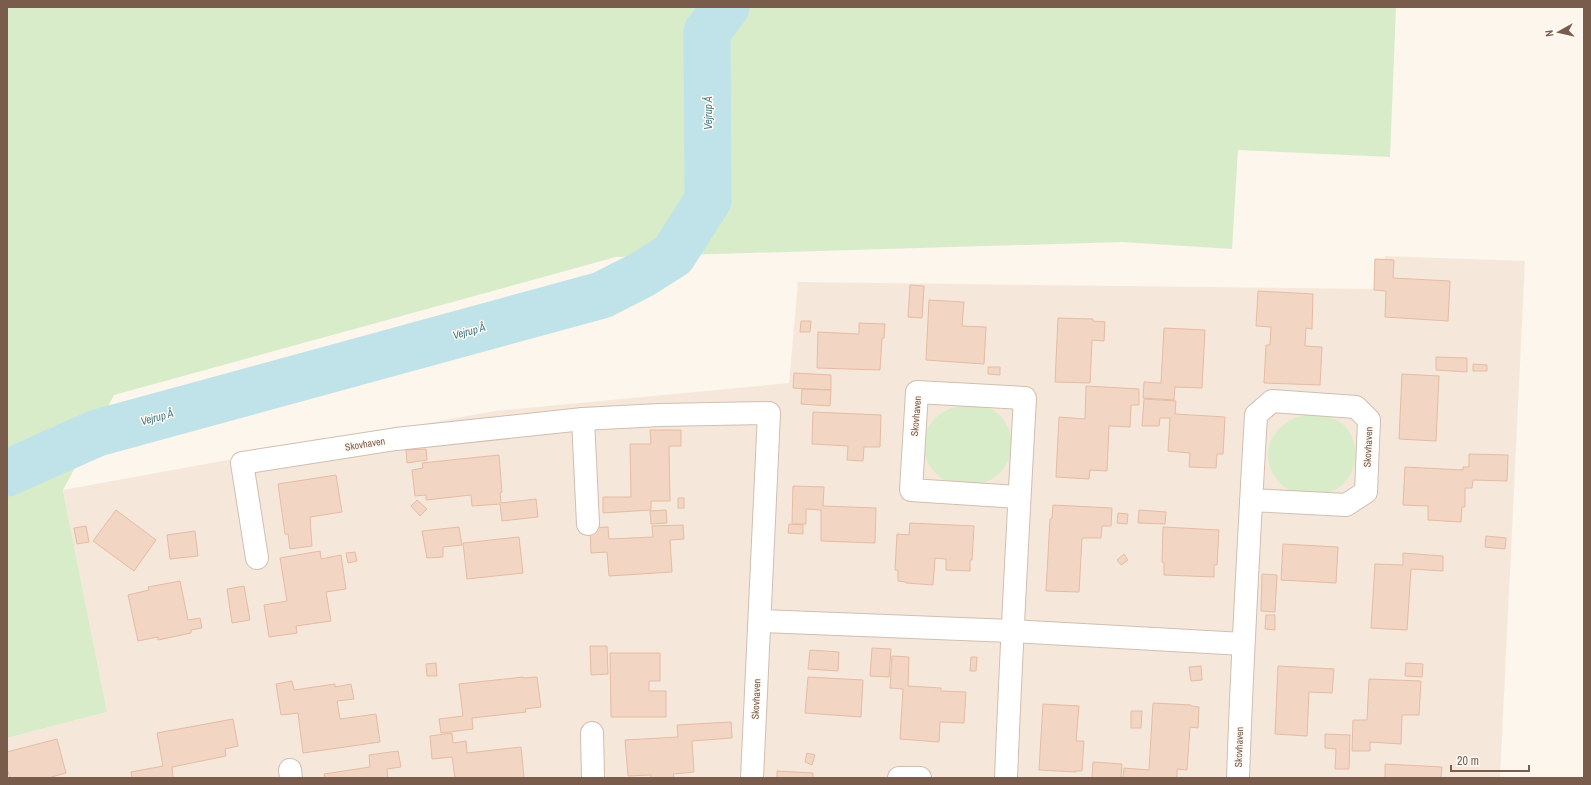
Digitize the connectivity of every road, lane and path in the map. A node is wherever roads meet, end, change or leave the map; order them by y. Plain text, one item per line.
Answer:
1 (583, 419) junction
2 (1019, 496) junction
3 (1251, 500) junction
4 (588, 524) dead end
5 (257, 558) dead end
6 (760, 621) junction
7 (1012, 631) junction
8 (1243, 644) junction
9 (592, 733) dead end
10 (593, 778) edge
11 (752, 778) edge
12 (899, 778) edge
13 (920, 778) edge
14 (1006, 778) edge
15 (1238, 778) edge

1 - 4 street
1 - 5 street, Skovhaven
1 - 6 street, Skovhaven
2 - 2 street, Skovhaven
2 - 7 street, Skovhaven
3 - 3 street, Skovhaven
3 - 8 street, Skovhaven
6 - 7 street
6 - 11 street, Skovhaven
7 - 8 street
7 - 14 street, Skovhaven
8 - 15 street, Skovhaven
9 - 10 street
12 - 13 street

